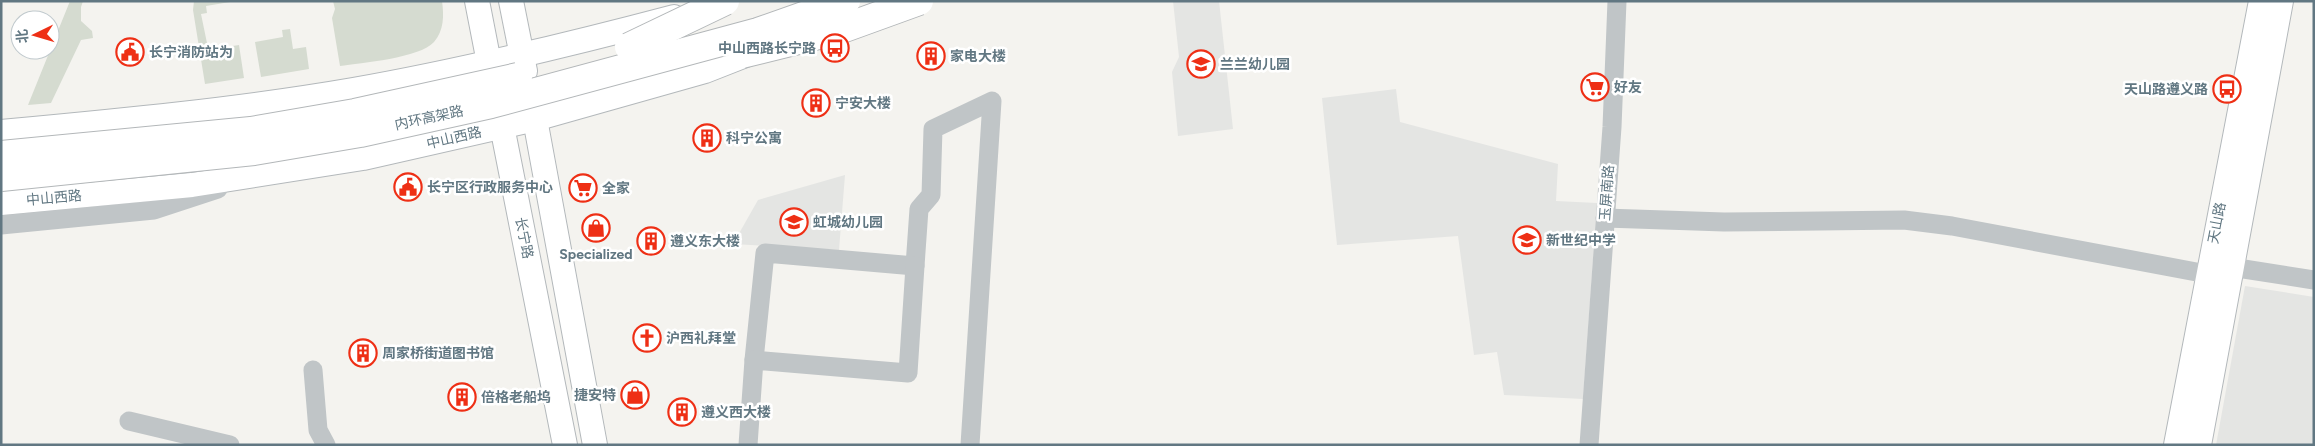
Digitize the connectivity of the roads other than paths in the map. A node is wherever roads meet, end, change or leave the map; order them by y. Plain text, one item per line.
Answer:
1 (477, 1) edge
2 (511, 1) edge
3 (725, 1) edge
4 (731, 1) edge
5 (789, 1) edge
6 (846, 1) edge
7 (891, 1) edge
8 (919, 1) edge
9 (1617, 1) edge
10 (2261, 1) edge
11 (2281, 1) edge
12 (629, 47) junction
13 (522, 55) junction
14 (489, 62) junction
15 (497, 116) junction
16 (535, 119) junction
17 (1, 132) edge
18 (1, 155) edge
19 (258, 175) junction
20 (1, 177) edge
21 (1, 203) edge
22 (1605, 218) junction
23 (1, 225) edge
24 (914, 266) junction
25 (2231, 267) junction
26 (2207, 274) junction
27 (2314, 280) edge
28 (754, 360) junction
29 (313, 370) dead end
30 (129, 421) dead end
31 (230, 445) edge
32 (326, 445) edge
33 (565, 445) edge
34 (595, 445) edge
35 (748, 445) edge
36 (970, 445) edge
37 (1589, 445) edge
38 (2176, 445) edge
39 (2199, 445) edge

1 - 14 main road, 长宁路
2 - 13 main road
3 - 12 highway, bridge
4 - 13 main road
5 - 12 highway, 内环高架路, bridge
6 - 15 highway, 内环高架路, bridge
7 - 16 main road, 中山西路
8 - 15 highway, bridge
9 - 22 street, 玉屏南路
10 - 26 main road, 天山路
11 - 25 main road, 天山路
12 - 18 highway, 内环高架路, bridge
13 - 14 main road
13 - 16 main road
14 - 15 main road, 长宁路
14 - 17 main road
15 - 16 main road, 中山西路
15 - 19 main road, 中山西路
15 - 20 highway, 内环高架路, bridge
15 - 33 main road, 长宁路
16 - 34 main road
19 - 21 main road, 中山西路
19 - 23 street
22 - 26 street
22 - 37 street, 玉屏南路
24 - 28 street
24 - 28 street
24 - 36 street
25 - 27 street
25 - 39 main road, 天山路
26 - 38 main road, 天山路
28 - 35 street
29 - 32 street
30 - 31 street

